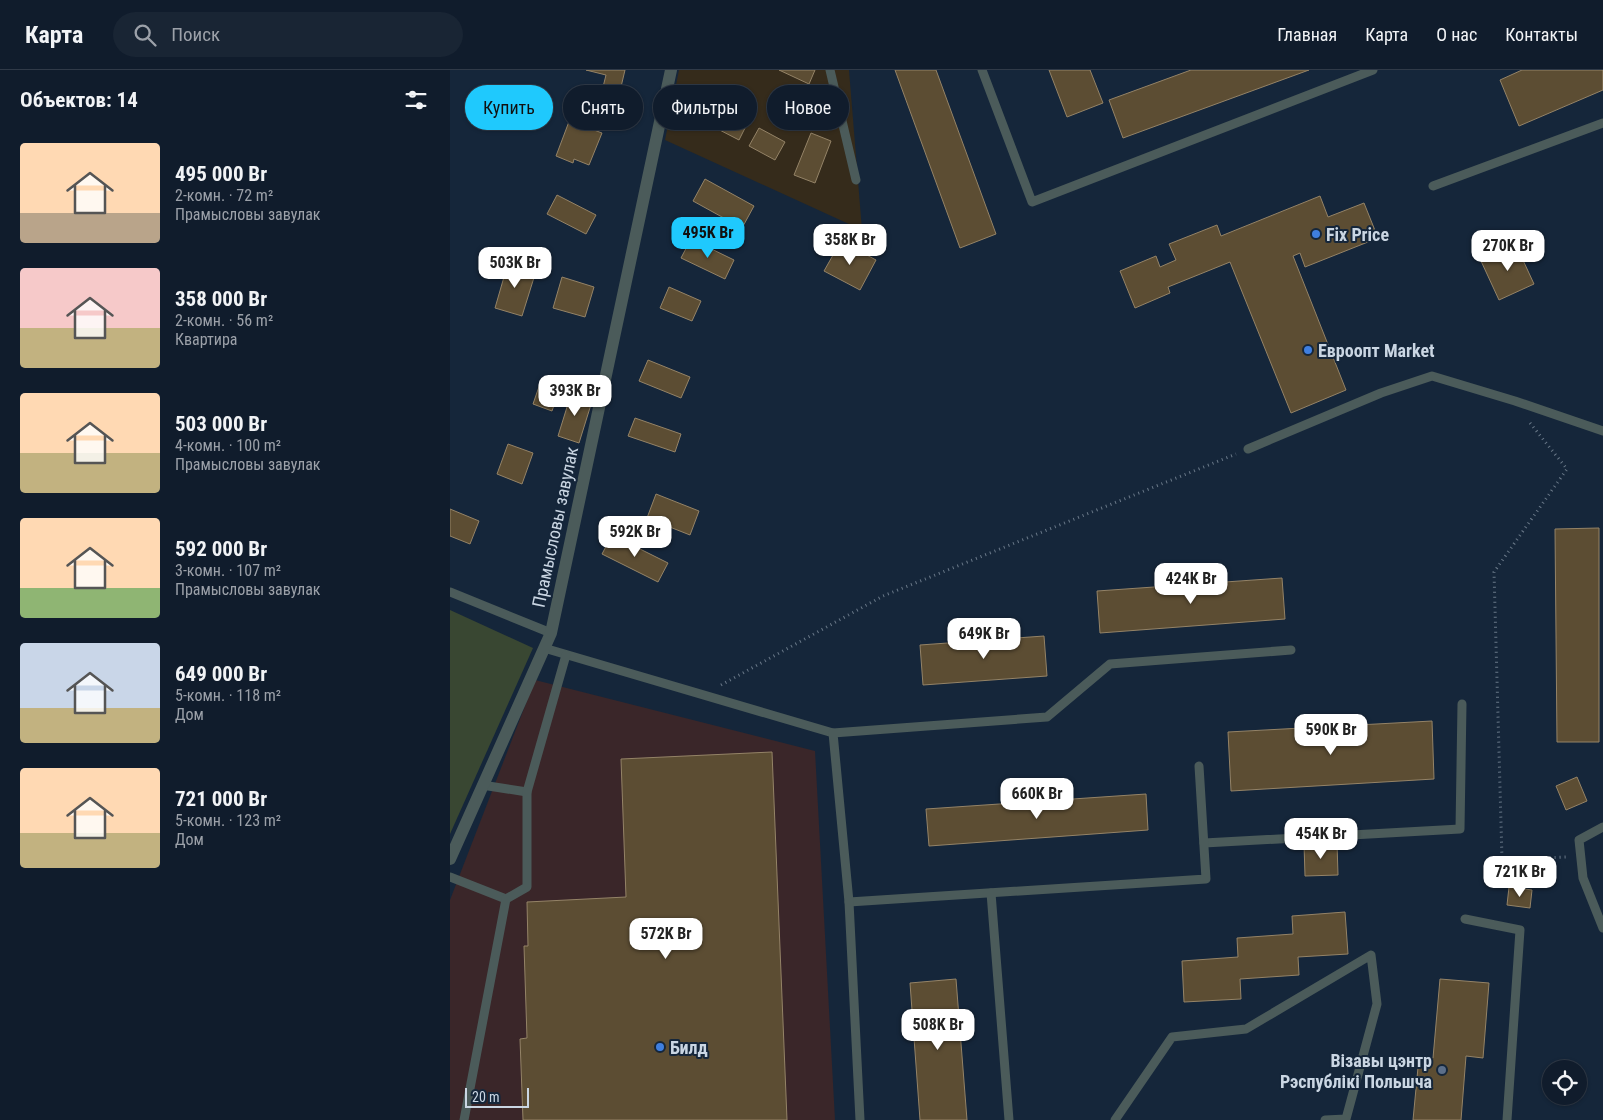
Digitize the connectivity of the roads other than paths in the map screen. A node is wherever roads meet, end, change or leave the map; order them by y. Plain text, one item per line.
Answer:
1 (671, 70) edge
2 (830, 70) edge
3 (982, 70) edge
4 (1373, 70) edge
5 (1603, 123) edge
6 (856, 180) dead end
7 (1433, 186) dead end
8 (1603, 431) edge
9 (1248, 449) road end
10 (450, 592) edge
11 (551, 633) junction
12 (544, 648) junction
13 (1291, 650) dead end
14 (566, 655) junction
15 (1462, 704) dead end
16 (833, 733) junction
17 (1199, 766) dead end
18 (482, 785) junction
19 (527, 792) junction
20 (1603, 827) edge
21 (1204, 843) junction
22 (450, 859) edge
23 (450, 877) edge
24 (991, 893) junction
25 (506, 899) junction
26 (849, 902) junction
27 (1465, 919) dead end
28 (1603, 928) edge
29 (464, 1120) edge
30 (860, 1120) edge
31 (1009, 1120) edge
32 (1115, 1120) edge
33 (1325, 1120) edge
34 (1507, 1120) edge

1 - 11 street, Прамысловы завулак
2 - 6 lane
3 - 4 lane
5 - 7 lane
8 - 9 lane
10 - 11 lane
11 - 12 street, Прамысловы завулак
12 - 14 lane
12 - 18 street, Прамысловы завулак
13 - 16 lane
14 - 16 lane
14 - 19 lane
15 - 21 lane
16 - 26 lane
17 - 21 lane
18 - 19 lane
18 - 22 street, Прамысловы завулак
19 - 25 lane
20 - 28 lane
21 - 24 lane
23 - 25 lane
24 - 26 lane
24 - 31 lane
25 - 29 lane
26 - 30 lane
27 - 34 lane
32 - 33 lane

